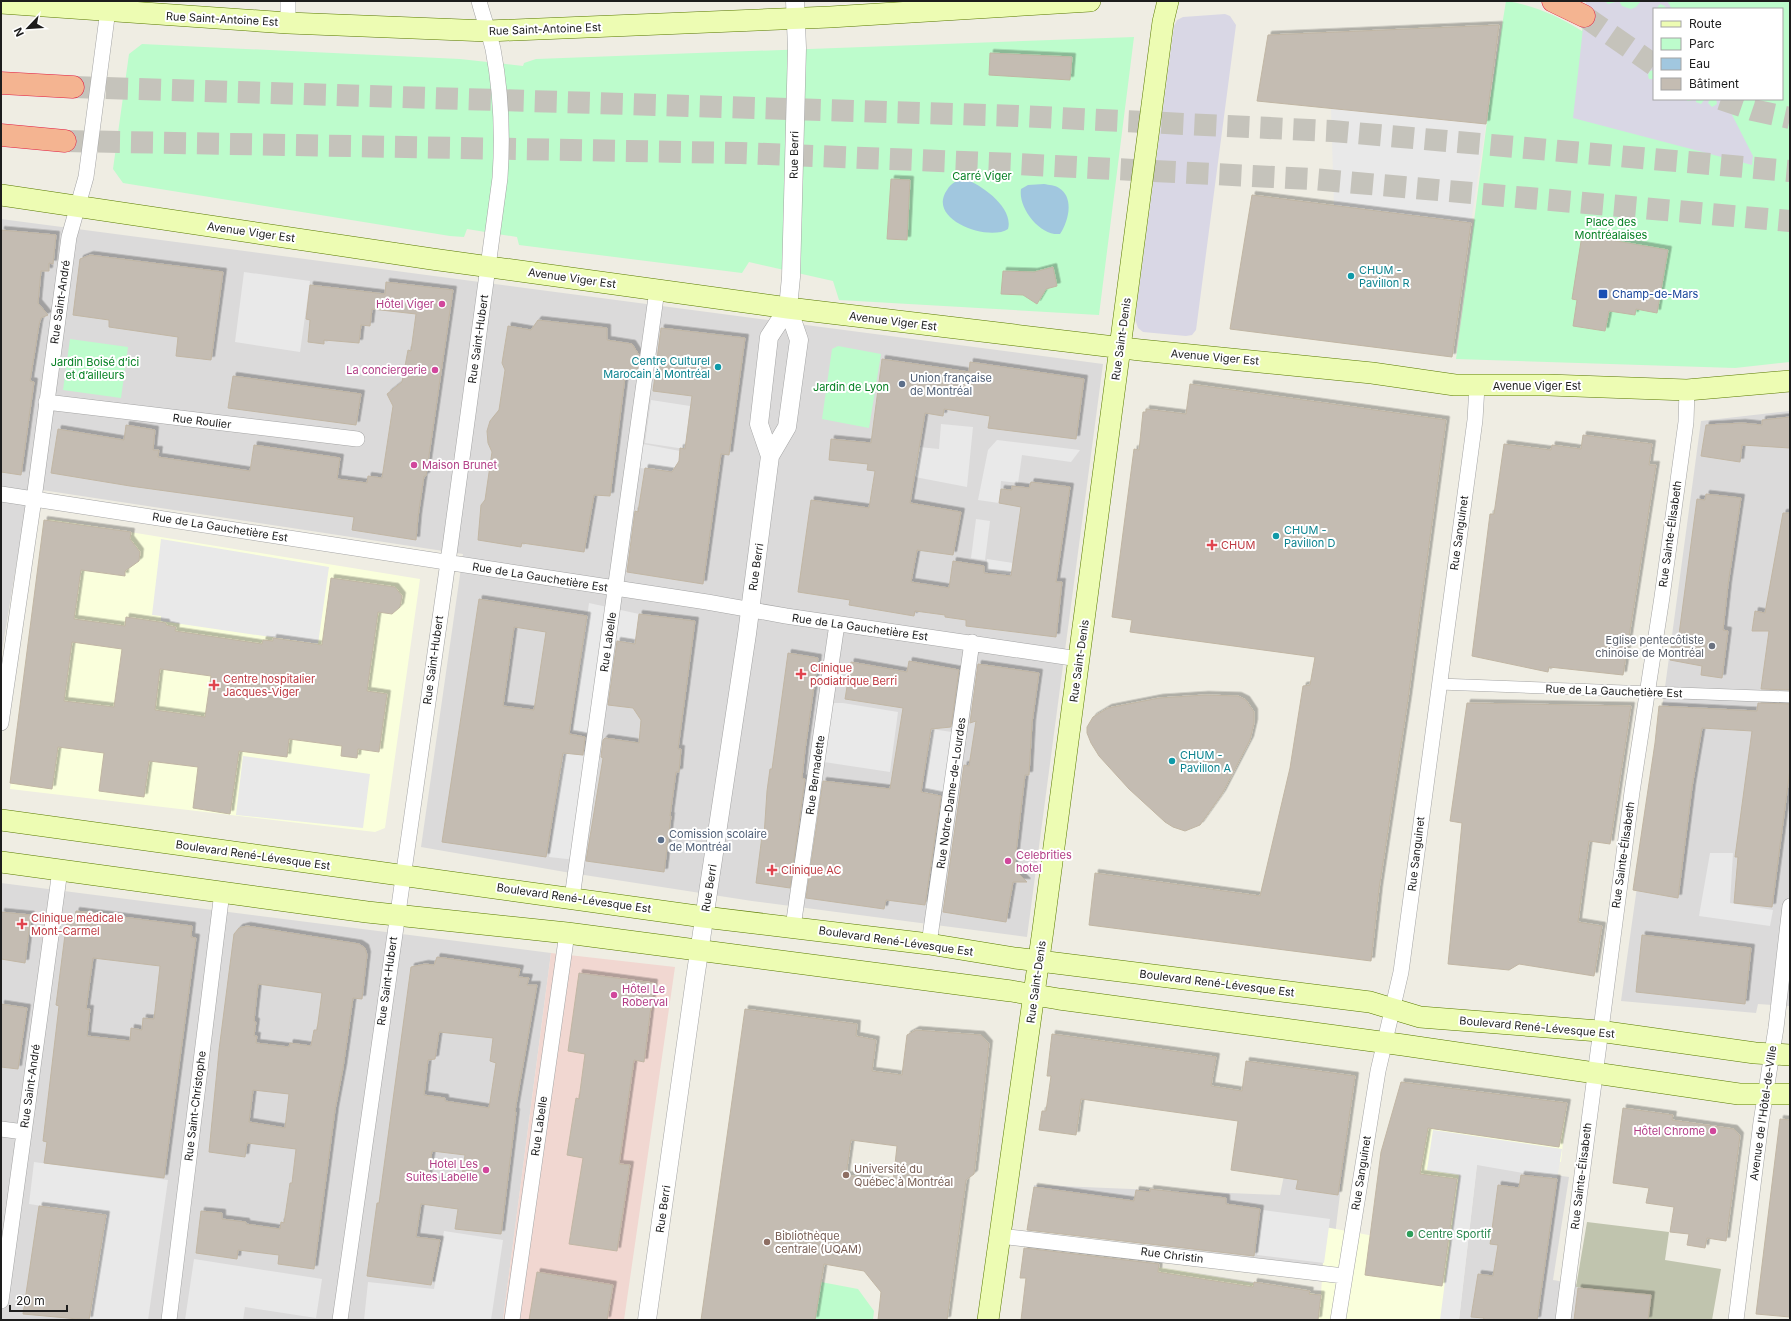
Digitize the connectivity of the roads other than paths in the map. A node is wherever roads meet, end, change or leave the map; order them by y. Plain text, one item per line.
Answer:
1 (288, 1) edge
2 (479, 1) edge
3 (1090, 1) edge
4 (1168, 1) edge
5 (1552, 1) edge
6 (1, 3) edge
7 (108, 6) edge
8 (796, 10) edge
9 (1584, 16) tunnel mouth
10 (288, 23) junction
11 (488, 31) junction
12 (1, 79) edge
13 (1, 83) edge
14 (23, 83) junction
15 (73, 87) tunnel mouth
16 (1, 135) edge
17 (65, 141) tunnel mouth
18 (1, 195) edge
19 (78, 206) junction
20 (488, 266) junction
21 (658, 290) junction
22 (788, 308) junction
23 (1120, 348) junction
24 (1790, 382) edge
25 (1477, 386) junction
26 (1687, 390) junction
27 (46, 402) junction
28 (357, 439) dead end
29 (770, 456) junction
30 (1, 494) edge
31 (34, 499) junction
32 (448, 562) junction
33 (616, 588) junction
34 (750, 610) junction
35 (837, 624) junction
36 (972, 642) junction
37 (1079, 659) junction
38 (1439, 684) junction
39 (1646, 692) junction
40 (1790, 697) edge
41 (1, 723) edge
42 (1, 820) edge
43 (1, 862) edge
44 (60, 870) junction
45 (402, 875) junction
46 (222, 892) junction
47 (572, 898) junction
48 (1790, 906) edge
49 (396, 916) junction
50 (704, 917) junction
51 (793, 926) junction
52 (567, 933) junction
53 (929, 944) junction
54 (699, 951) junction
55 (1038, 961) junction
56 (1033, 995) junction
57 (1394, 1008) junction
58 (1600, 1031) junction
59 (1385, 1043) junction
60 (1781, 1055) edge
61 (1594, 1072) junction
62 (1765, 1094) junction
63 (1790, 1094) edge
64 (1, 1129) edge
65 (24, 1132) junction
66 (1000, 1236) junction
67 (1344, 1276) junction
68 (1, 1302) edge
69 (169, 1320) edge
70 (340, 1320) edge
71 (512, 1320) edge
72 (647, 1320) edge
73 (988, 1320) edge
74 (1338, 1320) edge
75 (1562, 1320) edge
76 (1736, 1320) edge

1 - 10 street
2 - 11 street, Rue Saint-Hubert
3 - 8 main road, Rue Saint-Antoine Est
4 - 23 main road, Rue Saint-Denis
5 - 9 highway
6 - 7 main road, Rue Saint-Antoine Est
7 - 10 main road, Rue Saint-Antoine Est
7 - 19 street, Rue Saint-André
8 - 11 main road, Rue Saint-Antoine Est
8 - 22 street, Rue Berri
10 - 11 main road, Rue Saint-Antoine Est
11 - 20 street, Rue Saint-Hubert
12 - 14 highway
13 - 14 highway
14 - 15 highway
16 - 17 highway
18 - 19 main road, Avenue Viger Est
19 - 20 main road, Avenue Viger Est
19 - 27 street, Rue Saint-André
20 - 21 main road, Avenue Viger Est
20 - 32 street, Rue Saint-Hubert
21 - 22 main road, Avenue Viger Est
21 - 33 street, Rue Labelle
22 - 23 main road, Avenue Viger Est
22 - 29 street, Rue Berri
22 - 29 street, Rue Berri
23 - 25 main road, Avenue Viger Est
23 - 37 main road, Rue Saint-Denis
24 - 26 main road, Avenue Viger Est
25 - 26 main road, Avenue Viger Est
25 - 38 street, Rue Sanguinet
26 - 39 street, Rue Sainte-Élisabeth
27 - 28 street, Rue Roulier
27 - 31 street, Rue Saint-André
29 - 34 street, Rue Berri
30 - 31 street, Rue de La Gauchetière Est
31 - 32 street, Rue de La Gauchetière Est
31 - 41 street, Rue Saint-André
32 - 33 street, Rue de La Gauchetière Est
32 - 45 street, Rue Saint-Hubert
33 - 34 street, Rue de La Gauchetière Est
33 - 47 street, Rue Labelle
34 - 35 street, Rue de La Gauchetière Est
34 - 50 street, Rue Berri
35 - 36 street, Rue de La Gauchetière Est
35 - 51 street, Rue Bernadette
36 - 37 street, Rue de La Gauchetière Est
36 - 53 street, Rue Notre-Dame-de-Lourdes
37 - 55 main road, Rue Saint-Denis
38 - 39 street, Rue de La Gauchetière Est
38 - 57 street, Rue Sanguinet
39 - 40 street, Rue de La Gauchetière Est
39 - 58 street, Rue Sainte-Élisabeth
42 - 45 main road, Boulevard René-Lévesque Est
43 - 44 main road
44 - 46 main road
44 - 65 street, Rue Saint-André
45 - 47 main road, Boulevard René-Lévesque Est
45 - 49 street, Rue Saint-Hubert
46 - 49 main road
46 - 69 street, Rue Saint-Christophe
47 - 50 main road, Boulevard René-Lévesque Est
48 - 60 street, Avenue de l'Hôtel-de-Ville
49 - 52 main road
49 - 70 street, Rue Saint-Hubert
50 - 51 main road, Boulevard René-Lévesque Est
50 - 54 street, Rue Berri
51 - 53 main road, Boulevard René-Lévesque Est
52 - 54 main road
52 - 71 street, Rue Labelle
53 - 55 main road, Boulevard René-Lévesque Est
54 - 56 main road
54 - 72 street, Rue Berri
55 - 56 main road, Rue Saint-Denis
55 - 57 main road, Boulevard René-Lévesque Est
56 - 59 main road
56 - 66 main road, Rue Saint-Denis
57 - 58 main road, Boulevard René-Lévesque Est
57 - 59 street, Rue Sanguinet
58 - 60 main road, Boulevard René-Lévesque Est
58 - 61 street, Rue Sainte-Élisabeth
59 - 61 main road
59 - 67 street, Rue Sanguinet
60 - 62 street, Avenue de l'Hôtel-de-Ville
61 - 62 main road
61 - 75 street, Rue Sainte-Élisabeth
62 - 63 main road
62 - 76 street, Avenue de l'Hôtel-de-Ville
64 - 65 street
65 - 68 street, Rue Saint-André
66 - 67 street, Rue Christin
66 - 73 main road, Rue Saint-Denis
67 - 74 street, Rue Sanguinet

